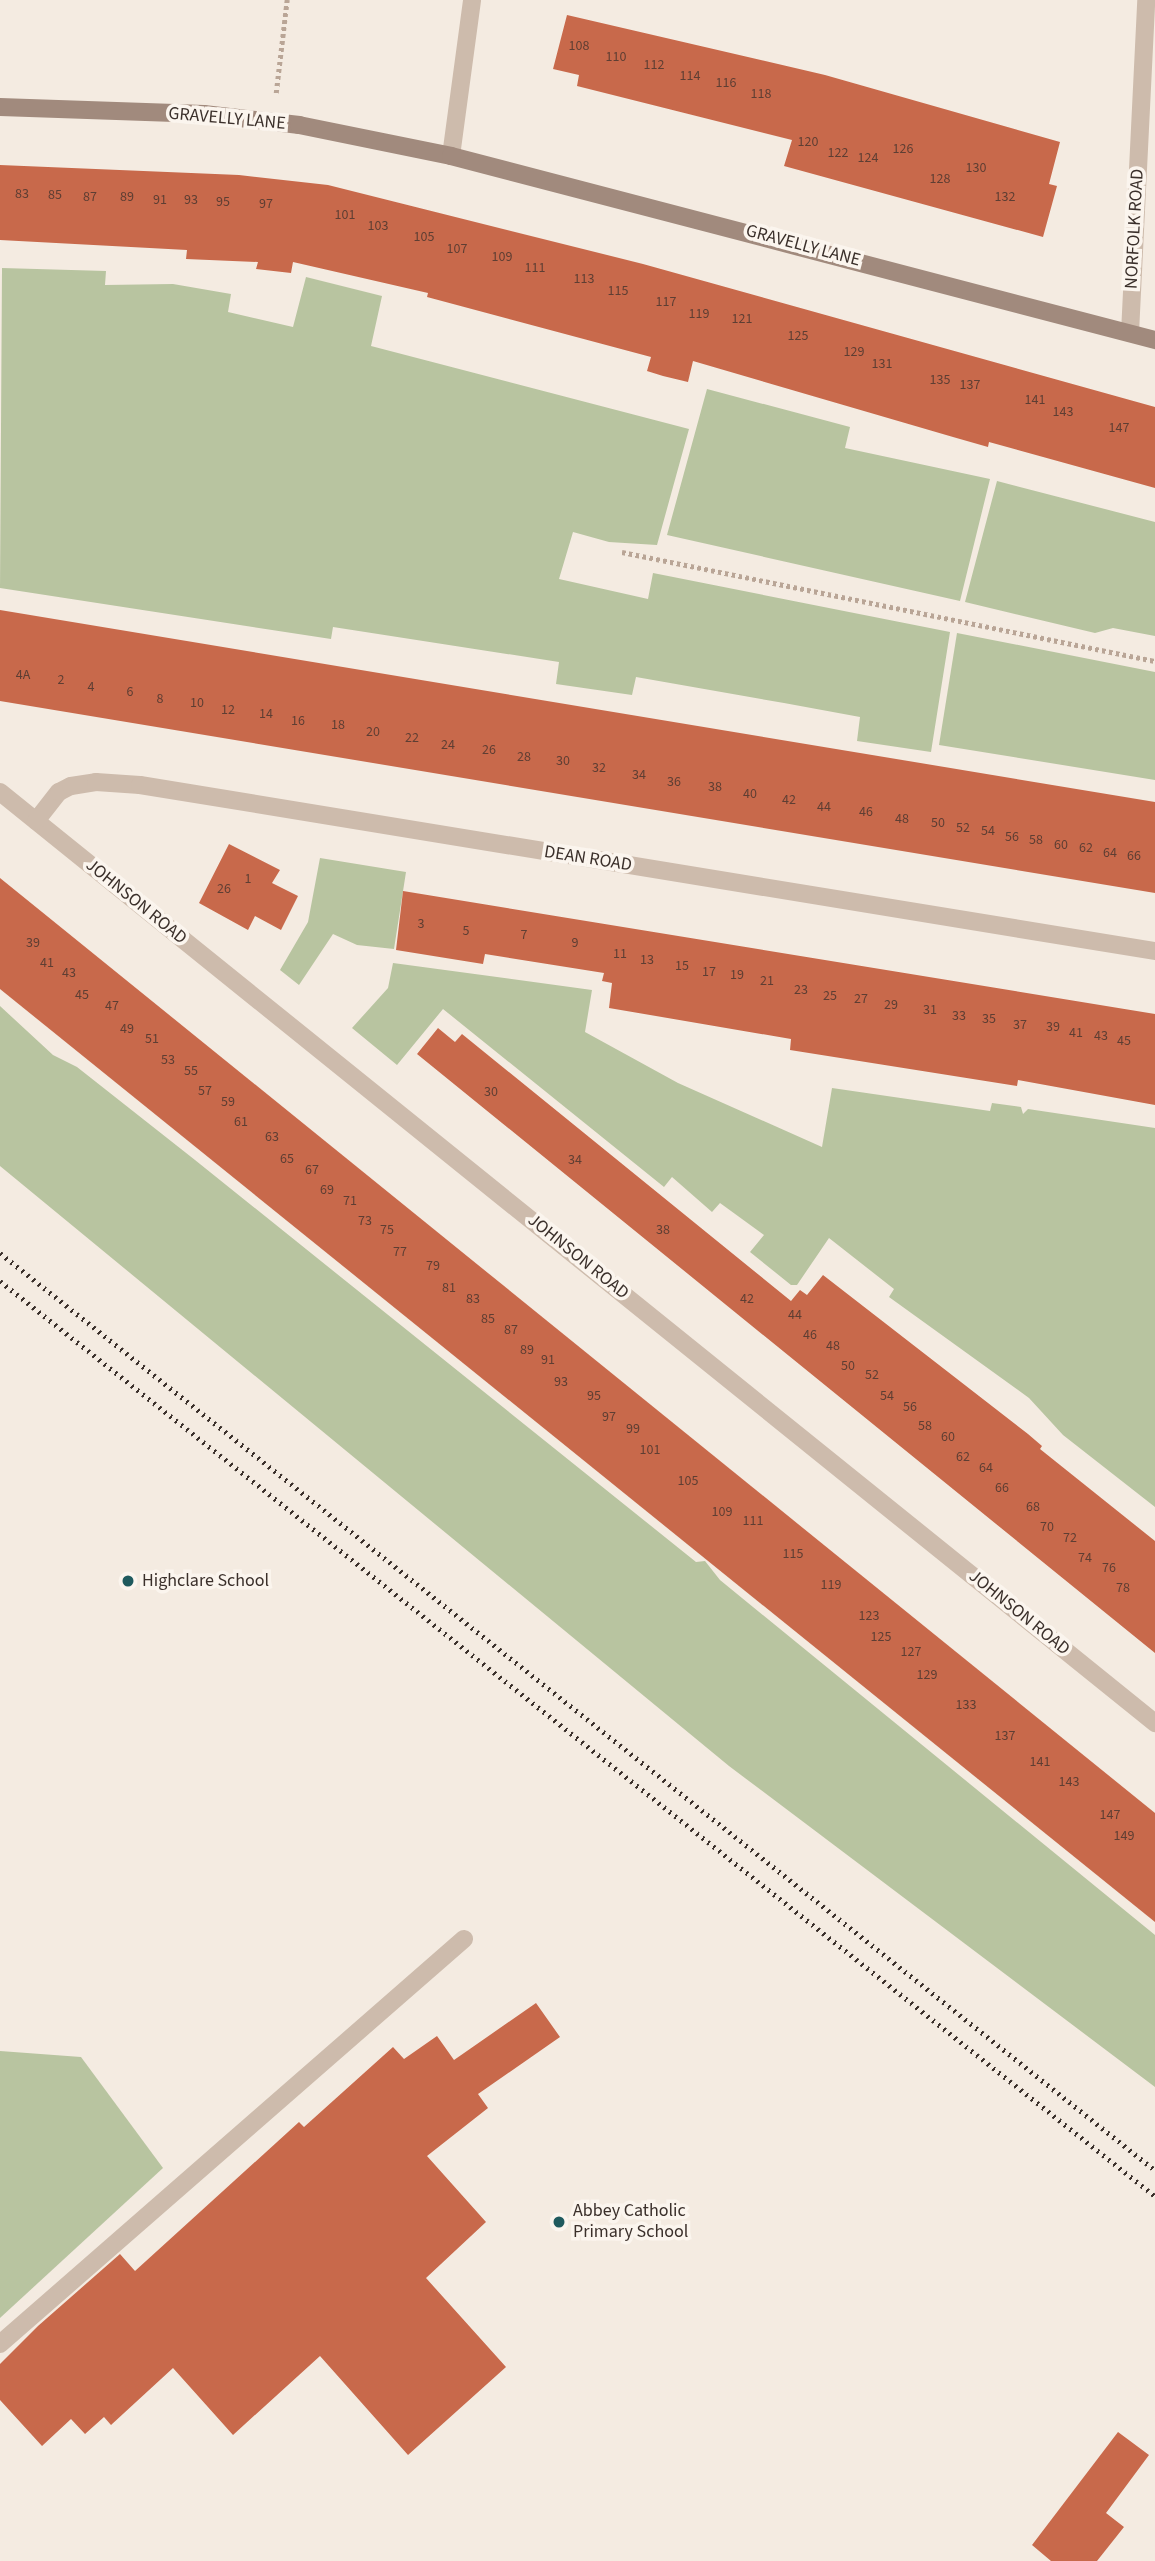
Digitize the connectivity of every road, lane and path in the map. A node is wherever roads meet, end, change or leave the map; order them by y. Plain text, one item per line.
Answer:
1 (287, 0) edge
2 (472, 0) edge
3 (1146, 0) edge
4 (0, 107) edge
5 (272, 122) junction
6 (451, 156) junction
7 (1130, 333) junction
8 (1155, 340) edge
9 (622, 552) dead end
10 (1155, 661) edge
11 (0, 792) edge
12 (36, 821) junction
13 (1155, 951) edge
14 (1155, 1723) edge
15 (464, 1939) dead end
16 (0, 2344) edge

1 - 5 path
2 - 6 street
3 - 7 street, NORFOLK ROAD
4 - 5 main road, GRAVELLY LANE
5 - 6 main road, GRAVELLY LANE
6 - 7 main road, GRAVELLY LANE
7 - 8 main road, GRAVELLY LANE
9 - 10 path
11 - 12 street, JOHNSON ROAD
12 - 13 street, DEAN ROAD
12 - 14 street, JOHNSON ROAD
15 - 16 street

